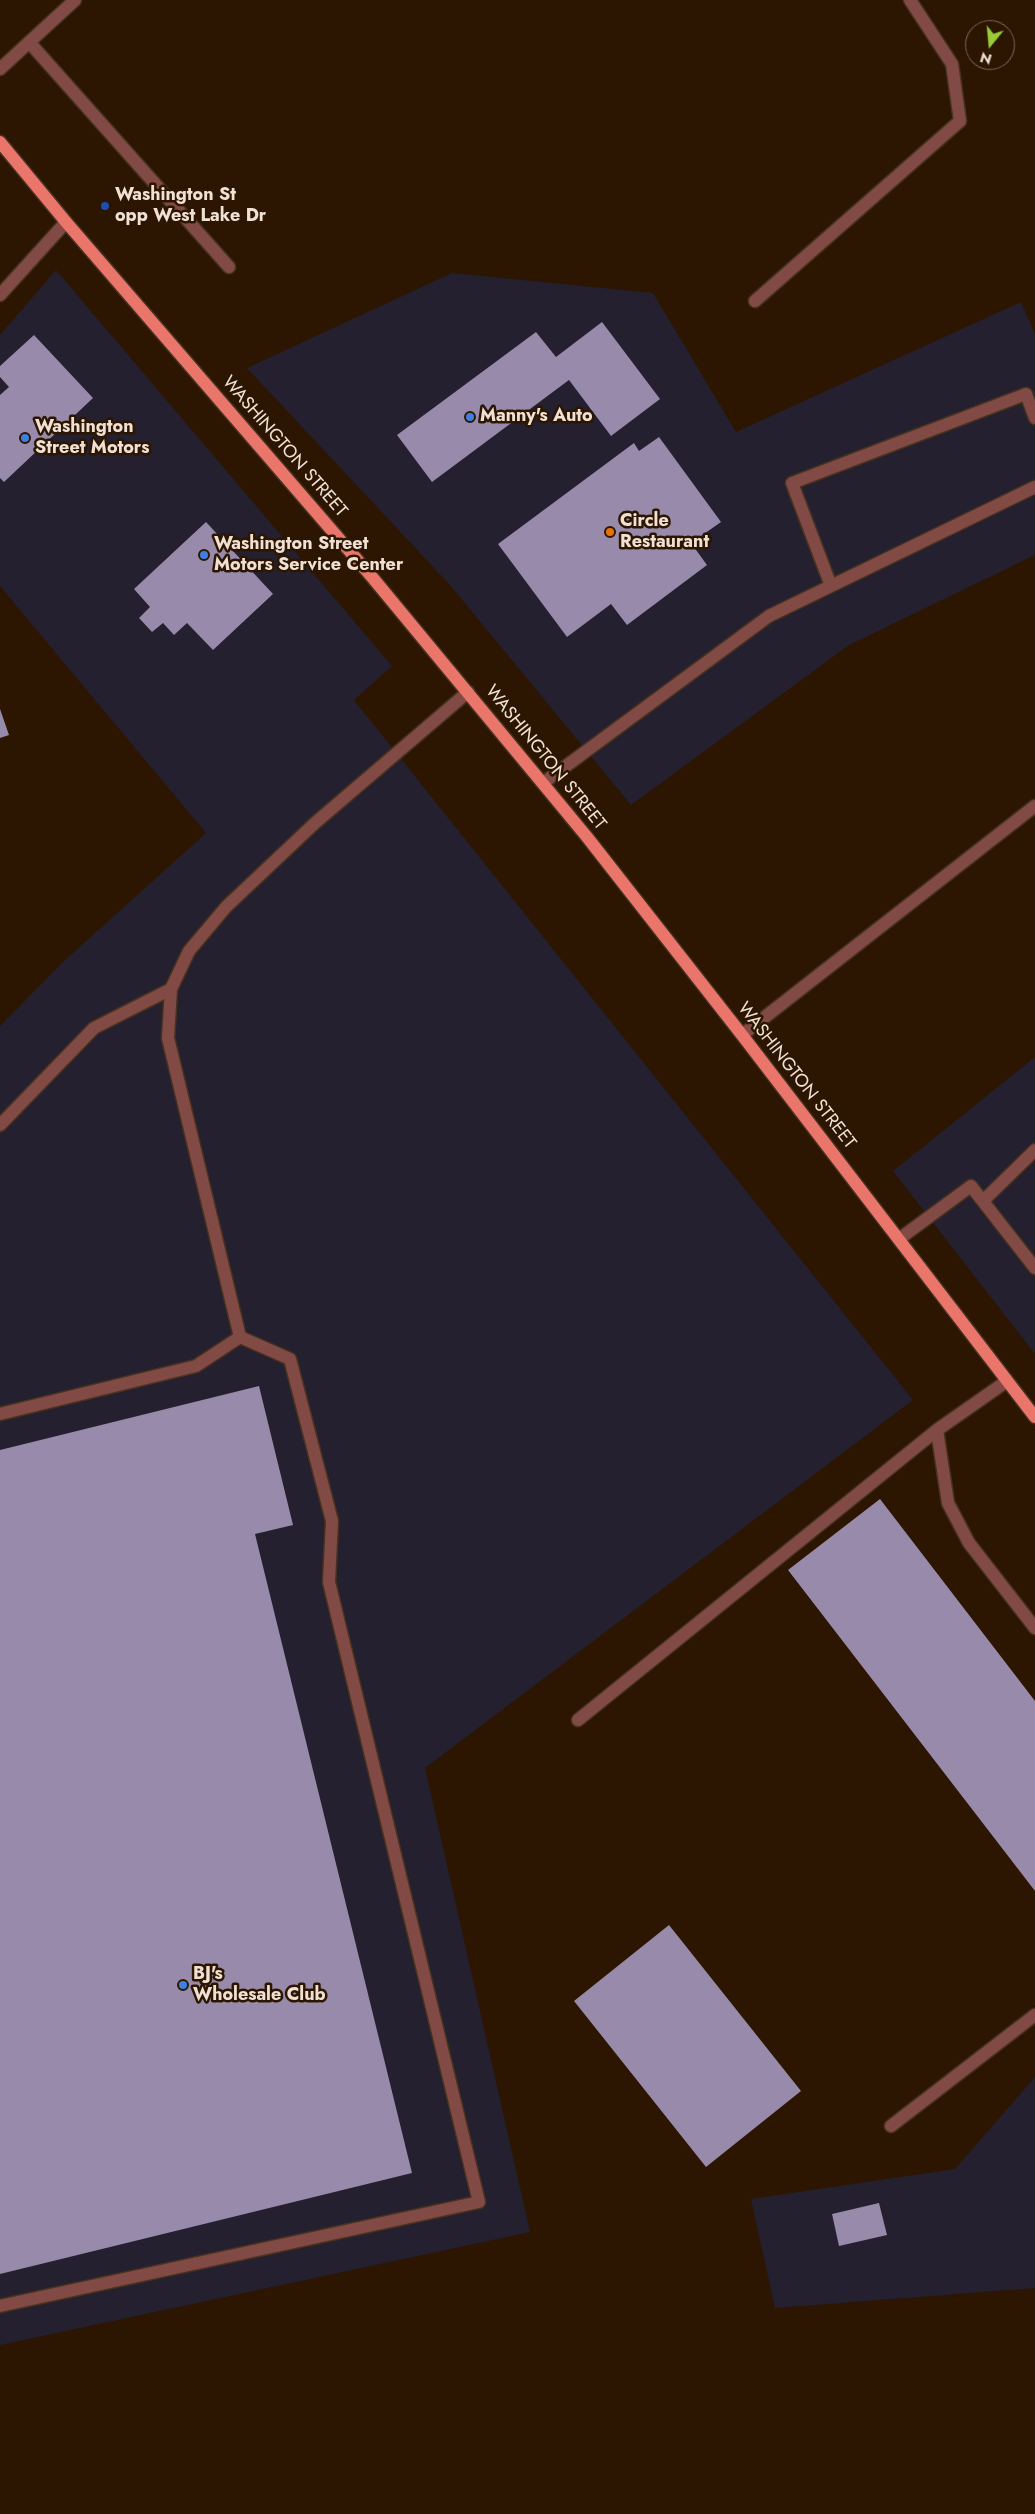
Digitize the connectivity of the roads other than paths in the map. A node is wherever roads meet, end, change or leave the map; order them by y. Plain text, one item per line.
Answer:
1 (75, 0) edge
2 (910, 0) edge
3 (30, 42) junction
4 (0, 69) edge
5 (0, 142) edge
6 (66, 222) junction
7 (229, 267) dead end
8 (0, 295) edge
9 (755, 301) dead end
10 (1035, 418) edge
11 (1035, 487) edge
12 (831, 586) junction
13 (468, 692) junction
14 (543, 783) junction
15 (1035, 806) edge
16 (171, 989) junction
17 (742, 1035) junction
18 (0, 1125) edge
19 (1035, 1150) edge
20 (983, 1202) junction
21 (899, 1240) junction
22 (1035, 1268) edge
23 (240, 1337) junction
24 (1007, 1380) junction
25 (1031, 1403) edge
26 (0, 1414) edge
27 (1035, 1417) edge
28 (937, 1430) junction
29 (1035, 1628) edge
30 (578, 1720) dead end
31 (1035, 2016) edge
32 (891, 2126) dead end
33 (0, 2306) edge

1 - 3 street
2 - 9 street
3 - 4 street
3 - 7 street
5 - 6 main road, WASHINGTON STREET
6 - 8 street
6 - 13 main road, WASHINGTON STREET
10 - 12 street
11 - 12 street
12 - 14 street
13 - 14 main road, WASHINGTON STREET
13 - 16 street
14 - 17 main road, WASHINGTON STREET
15 - 17 street
16 - 18 street
16 - 23 street
17 - 21 main road, WASHINGTON STREET
19 - 20 street
20 - 21 street
20 - 22 street
21 - 24 main road, WASHINGTON STREET
23 - 26 street
23 - 33 street
24 - 25 main road, WASHINGTON STREET
24 - 28 street
25 - 27 main road, WASHINGTON STREET
28 - 29 street
28 - 30 street
31 - 32 street

